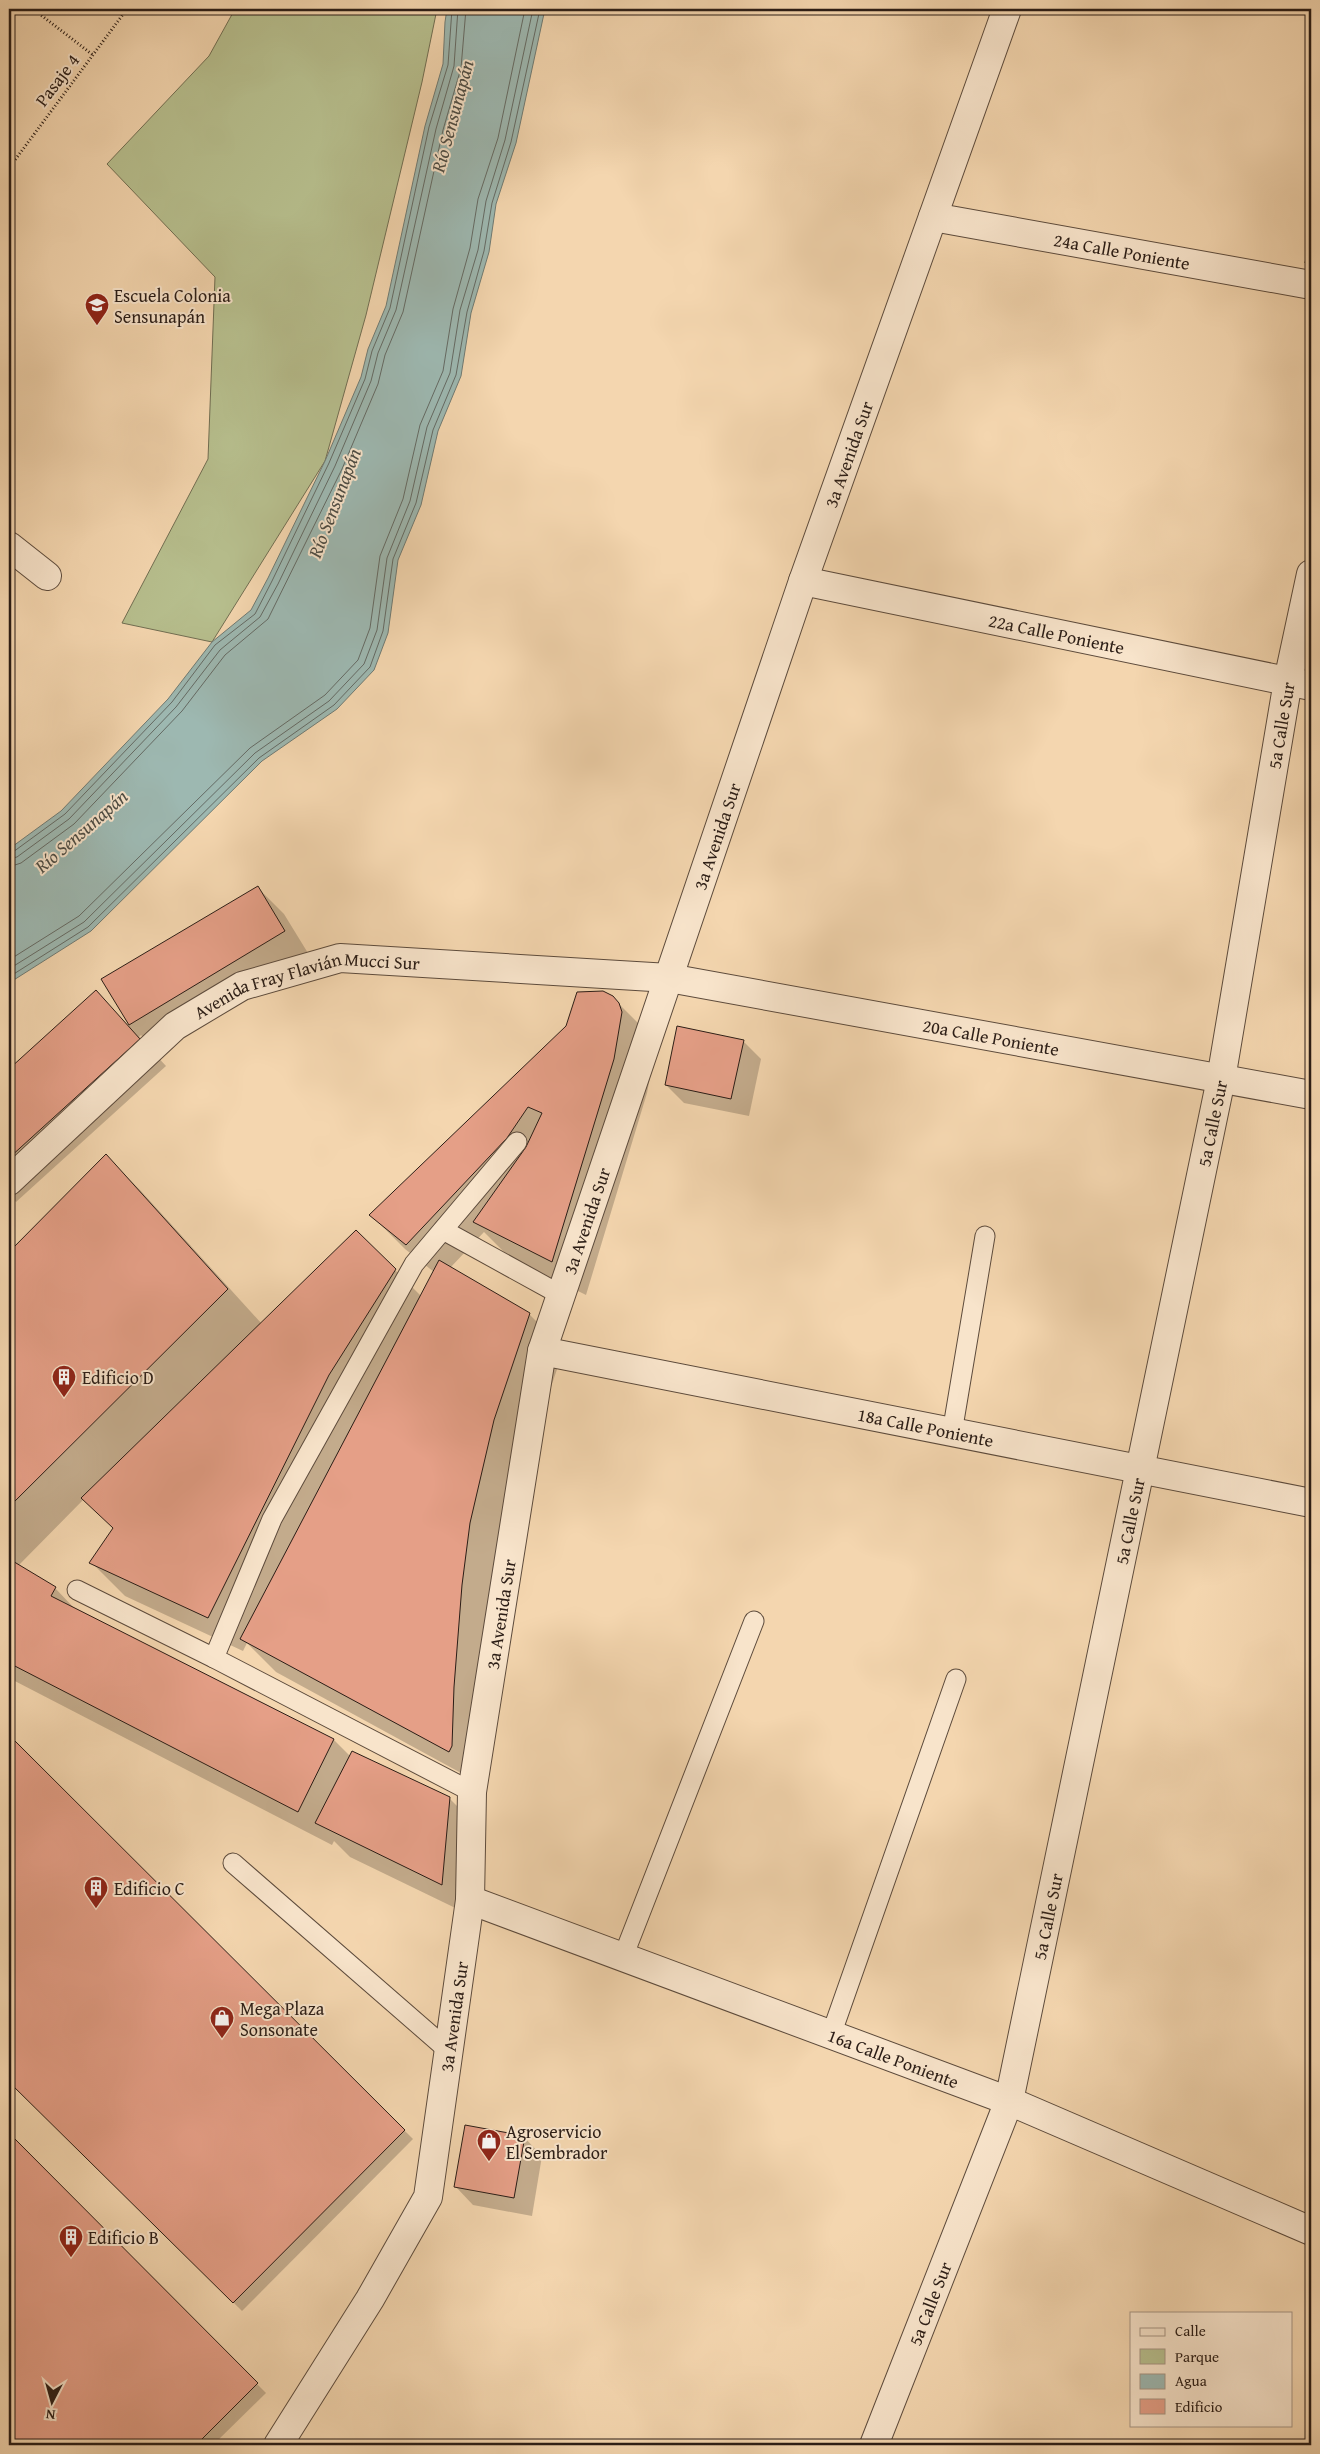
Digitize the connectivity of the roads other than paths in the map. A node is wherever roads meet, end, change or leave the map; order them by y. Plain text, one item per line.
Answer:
1 (1007, 9) edge
2 (933, 217) junction
3 (1311, 285) edge
4 (9, 546) edge
5 (1311, 574) edge
6 (47, 576) dead end
7 (803, 581) junction
8 (1300, 684) edge
9 (669, 978) junction
10 (1221, 1078) junction
11 (1311, 1095) edge
12 (517, 1142) dead end
13 (9, 1181) edge
14 (443, 1230) junction
15 (985, 1236) dead end
16 (561, 1295) junction
17 (542, 1351) junction
18 (952, 1433) junction
19 (1141, 1471) junction
20 (1311, 1503) edge
21 (77, 1590) dead end
22 (754, 1621) dead end
23 (214, 1658) junction
24 (956, 1679) dead end
25 (472, 1792) junction
26 (233, 1864) dead end
27 (470, 1900) junction
28 (623, 1957) junction
29 (831, 2034) junction
30 (449, 2051) junction
31 (1009, 2101) junction
32 (1311, 2231) edge
33 (278, 2445) edge
34 (874, 2445) edge

1 - 2 street, 3a Avenida Sur
2 - 3 street, 24a Calle Poniente
2 - 7 street, 3a Avenida Sur
4 - 6 street
5 - 8 street, 5a Calle Sur
7 - 8 street, 22a Calle Poniente
7 - 9 street, 3a Avenida Sur
8 - 10 street, 5a Calle Sur
9 - 10 street, 20a Calle Poniente
9 - 13 street, Avenida Fray Flavián Mucci Sur
9 - 16 street, 3a Avenida Sur
10 - 11 street, 20a Calle Poniente
10 - 19 street, 5a Calle Sur
12 - 14 lane
14 - 16 lane
14 - 23 lane
15 - 18 lane
16 - 17 street, 3a Avenida Sur
17 - 18 street, 18a Calle Poniente
17 - 25 street, 3a Avenida Sur
18 - 19 street, 18a Calle Poniente
19 - 20 street, 18a Calle Poniente
19 - 31 street, 5a Calle Sur
21 - 23 lane
22 - 28 lane
23 - 25 lane
24 - 29 lane
25 - 27 street, 3a Avenida Sur
26 - 30 lane
27 - 28 street, 16a Calle Poniente
27 - 30 street, 3a Avenida Sur
28 - 29 street, 16a Calle Poniente
29 - 31 street, 16a Calle Poniente
30 - 33 street, 3a Avenida Sur
31 - 32 street, 16a Calle Poniente
31 - 34 street, 5a Calle Sur

